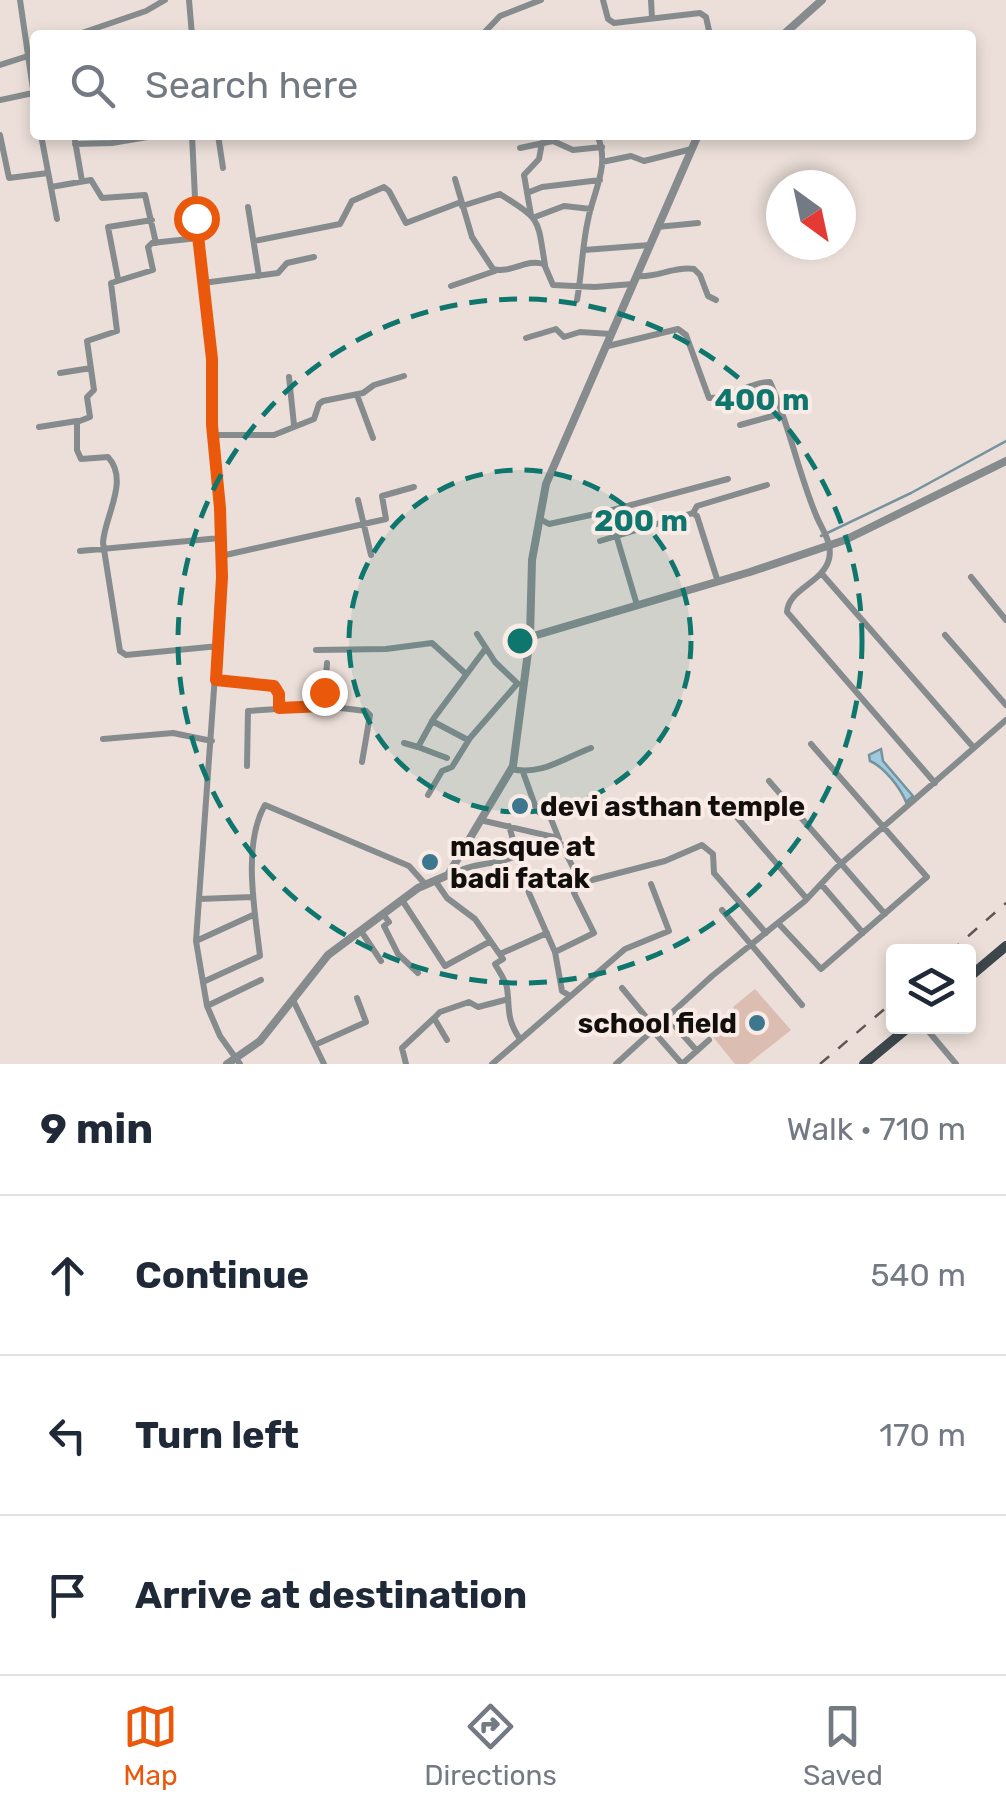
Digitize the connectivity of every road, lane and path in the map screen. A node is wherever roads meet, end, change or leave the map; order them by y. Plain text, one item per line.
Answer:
1 (20, 0) edge
2 (165, 0) edge
3 (189, 0) edge
4 (541, 0) edge
5 (603, 0) edge
6 (651, 0) edge
7 (822, 0) edge
8 (652, 18) junction
9 (91, 30) edge
10 (192, 30) edge
11 (487, 30) edge
12 (709, 30) edge
13 (789, 30) edge
14 (28, 56) junction
15 (0, 65) edge
16 (30, 71) edge
17 (30, 94) edge
18 (0, 100) edge
19 (0, 134) edge
20 (42, 140) edge
21 (75, 140) edge
22 (130, 140) edge
23 (194, 140) edge
24 (219, 140) edge
25 (598, 140) edge
26 (600, 140) edge
27 (693, 140) edge
28 (75, 144) junction
29 (542, 144) junction
30 (520, 148) dead end
31 (692, 149) junction
32 (602, 162) junction
33 (222, 168) dead end
34 (48, 173) junction
35 (454, 179) dead end
36 (600, 180) junction
37 (82, 181) junction
38 (51, 187) junction
39 (526, 193) junction
40 (462, 204) junction
41 (248, 207) dead end
42 (591, 208) junction
43 (533, 216) junction
44 (57, 218) dead end
45 (152, 220) junction
46 (698, 223) dead end
47 (658, 227) junction
48 (198, 238) junction
49 (254, 241) junction
50 (156, 243) junction
51 (650, 245) junction
52 (584, 250) junction
53 (314, 258) dead end
54 (546, 267) junction
55 (496, 270) junction
56 (259, 276) junction
57 (118, 279) junction
58 (635, 280) junction
59 (204, 283) junction
60 (450, 286) dead end
61 (579, 286) junction
62 (577, 300) dead end
63 (716, 300) dead end
64 (612, 334) junction
65 (526, 338) dead end
66 (608, 346) junction
67 (90, 368) junction
68 (60, 373) dead end
69 (404, 376) dead end
70 (289, 377) dead end
71 (357, 395) junction
72 (780, 414) junction
73 (79, 421) junction
74 (294, 425) junction
75 (740, 425) dead end
76 (39, 427) dead end
77 (213, 435) junction
78 (374, 438) dead end
79 (1006, 461) edge
80 (728, 479) dead end
81 (767, 485) dead end
82 (414, 487) dead end
83 (358, 500) dead end
84 (609, 511) junction
85 (693, 513) junction
86 (540, 519) junction
87 (362, 524) junction
88 (616, 536) junction
89 (220, 538) junction
90 (600, 541) dead end
91 (830, 545) junction
92 (382, 548) dead end
93 (103, 550) junction
94 (80, 551) dead end
95 (221, 556) junction
96 (822, 574) junction
97 (971, 577) dead end
98 (718, 582) junction
99 (637, 605) junction
100 (1006, 620) edge
101 (477, 634) dead end
102 (944, 635) dead end
103 (530, 637) junction
104 (219, 646) junction
105 (486, 648) junction
106 (316, 650) dead end
107 (327, 664) dead end
108 (465, 673) junction
109 (216, 680) junction
110 (520, 685) junction
111 (1006, 705) edge
112 (324, 706) junction
113 (279, 708) junction
114 (1006, 720) edge
115 (432, 721) junction
116 (103, 738) dead end
117 (468, 740) junction
118 (212, 741) junction
119 (404, 743) dead end
120 (812, 744) dead end
121 (418, 747) junction
122 (591, 748) dead end
123 (974, 748) junction
124 (447, 758) dead end
125 (362, 762) dead end
126 (247, 766) dead end
127 (511, 769) junction
128 (524, 772) junction
129 (769, 781) dead end
130 (935, 783) junction
131 (428, 794) dead end
132 (734, 815) dead end
133 (480, 820) junction
134 (509, 826) junction
135 (883, 828) junction
136 (560, 841) junction
137 (517, 856) junction
138 (842, 864) junction
139 (448, 875) junction
140 (582, 881) junction
141 (436, 882) junction
142 (651, 884) dead end
143 (821, 884) junction
144 (426, 885) junction
145 (252, 896) junction
146 (199, 899) junction
147 (807, 899) junction
148 (402, 900) junction
149 (722, 910) dead end
150 (383, 914) junction
151 (885, 914) junction
152 (254, 916) junction
153 (778, 923) junction
154 (360, 931) junction
155 (547, 933) junction
156 (766, 933) junction
157 (863, 933) junction
158 (196, 941) junction
159 (488, 942) junction
160 (751, 945) junction
161 (1006, 946) edge
162 (556, 952) junction
163 (500, 954) junction
164 (380, 961) dead end
165 (976, 971) edge
166 (418, 973) dead end
167 (261, 980) dead end
168 (203, 982) junction
169 (622, 988) dead end
170 (570, 996) junction
171 (358, 998) dead end
172 (293, 1000) junction
173 (506, 1000) junction
174 (802, 1005) dead end
175 (207, 1006) junction
176 (668, 1017) junction
177 (434, 1018) junction
178 (655, 1030) junction
179 (900, 1034) edge
180 (931, 1034) edge
181 (447, 1040) dead end
182 (520, 1040) junction
183 (710, 1040) dead end
184 (316, 1044) junction
185 (697, 1051) junction
186 (238, 1061) edge
187 (227, 1064) edge
188 (324, 1064) edge
189 (406, 1064) edge
190 (492, 1064) edge
191 (616, 1064) edge
192 (864, 1064) edge
193 (956, 1064) edge

1 - 14 street
2 - 9 street
3 - 10 street
4 - 11 street
5 - 8 street
6 - 8 street
7 - 13 street
8 - 12 street
14 - 15 street
14 - 16 street
17 - 18 street
19 - 34 street
20 - 34 street
21 - 28 street
22 - 28 street
23 - 48 street
24 - 33 street
25 - 29 street
26 - 32 street
27 - 31 street
28 - 37 street
29 - 30 street
29 - 39 street
31 - 32 street
31 - 47 street
32 - 36 street
34 - 38 street
35 - 40 street
36 - 39 street
36 - 42 street
37 - 38 street
37 - 45 street
38 - 44 street
39 - 43 street
40 - 43 street
40 - 49 street
40 - 55 street
41 - 49 street
42 - 43 street
42 - 52 street
43 - 54 street
45 - 50 street
45 - 57 street
46 - 47 street
47 - 51 street
48 - 50 street
48 - 59 street
49 - 56 street
50 - 57 street
51 - 52 street
51 - 58 street
52 - 61 street
53 - 56 street
54 - 55 street
54 - 61 street
55 - 60 street
56 - 59 street
57 - 67 street
58 - 61 street
58 - 63 street
58 - 64 street
59 - 77 street
61 - 62 street
64 - 65 street
64 - 66 street
66 - 72 street
66 - 86 street
67 - 68 street
67 - 73 street
69 - 71 street
70 - 74 street
71 - 74 street
71 - 78 street
72 - 75 street
72 - 91 street
73 - 76 street
73 - 93 street
74 - 77 street
77 - 89 street
79 - 91 street
80 - 84 street
81 - 85 street
82 - 87 street
83 - 87 street
84 - 86 street
84 - 88 street
85 - 88 street
85 - 98 street
86 - 103 street
87 - 92 street
87 - 95 street
88 - 90 street
88 - 99 street
89 - 93 street
89 - 95 street
91 - 96 street
91 - 98 street
93 - 94 street
93 - 104 street
95 - 104 street
96 - 123 street
96 - 130 street
97 - 100 street
98 - 99 street
99 - 103 street
101 - 105 street
102 - 111 street
103 - 110 street
104 - 109 street
105 - 108 street
105 - 110 street
106 - 108 street
107 - 112 street
108 - 115 street
109 - 113 street
109 - 118 street
110 - 117 street
110 - 127 street
112 - 113 street
112 - 125 street
113 - 126 street
114 - 123 street
115 - 117 street
115 - 121 street
116 - 118 street
117 - 131 street
118 - 146 street
119 - 121 street
120 - 135 street
121 - 124 street
122 - 128 street
123 - 130 street
127 - 128 street
127 - 133 street
128 - 136 street
129 - 138 street
130 - 135 street
132 - 147 street
133 - 134 street
133 - 139 street
134 - 136 street
134 - 137 street
135 - 138 street
135 - 151 street
136 - 137 street
136 - 140 street
137 - 139 street
137 - 155 street
138 - 143 street
138 - 151 street
139 - 141 street
140 - 156 street
140 - 162 street
141 - 144 street
141 - 159 street
142 - 170 street
143 - 147 street
143 - 157 street
144 - 145 street
144 - 148 street
145 - 146 street
145 - 152 street
146 - 158 street
147 - 153 street
148 - 150 street
148 - 159 street
149 - 160 street
150 - 154 street
150 - 166 street
151 - 157 street
152 - 158 street
152 - 168 street
153 - 156 street
153 - 157 street
154 - 164 street
154 - 172 street
155 - 162 street
155 - 163 street
156 - 160 street
158 - 168 street
159 - 163 street
160 - 174 street
160 - 176 street
161 - 165 main road
162 - 170 street
163 - 173 street
167 - 175 street
168 - 175 street
169 - 178 street
170 - 182 street
171 - 184 street
172 - 184 street
172 - 186 street
173 - 177 street
173 - 182 street
175 - 186 street
176 - 178 street
176 - 185 street
177 - 181 street
177 - 189 street
178 - 185 street
178 - 191 street
179 - 192 main road
180 - 193 street
182 - 190 street
183 - 185 street
184 - 188 street
186 - 187 street

